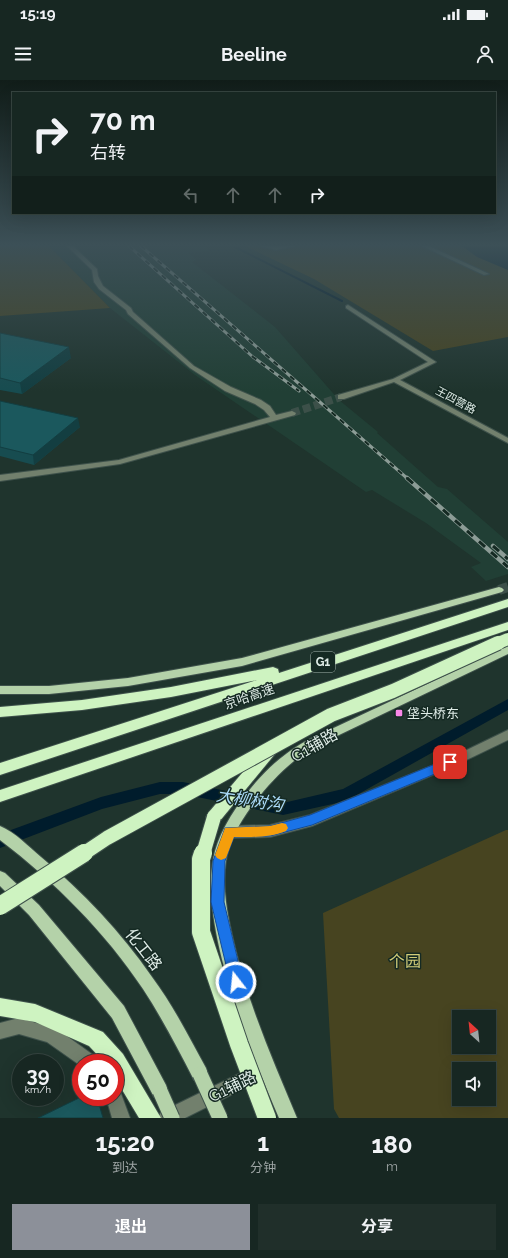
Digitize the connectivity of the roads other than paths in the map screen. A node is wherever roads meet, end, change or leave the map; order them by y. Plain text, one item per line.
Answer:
1 (111, 294) edge
2 (348, 306) dead end
3 (394, 380) junction
4 (341, 397) tunnel mouth
5 (292, 413) tunnel mouth
6 (274, 417) junction
7 (508, 441) edge
8 (0, 478) edge
9 (499, 590) tunnel mouth
10 (508, 602) tunnel mouth
11 (508, 626) edge
12 (508, 639) edge
13 (508, 650) edge
14 (324, 662) junction
15 (0, 690) edge
16 (0, 712) edge
17 (508, 735) edge
18 (273, 746) junction
19 (0, 769) edge
20 (0, 796) edge
21 (233, 826) junction
22 (0, 832) edge
23 (0, 877) edge
24 (0, 906) edge
25 (0, 1007) edge
26 (0, 1031) edge
27 (77, 1054) edge
28 (266, 1069) junction
29 (117, 1106) edge
30 (147, 1111) edge
31 (121, 1118) edge
32 (168, 1118) edge
33 (172, 1118) edge
34 (220, 1118) edge
35 (267, 1118) edge
36 (288, 1118) edge

1 - 6 street
2 - 3 street
3 - 4 street
3 - 7 street, 王四营路
5 - 6 street
6 - 8 street
9 - 15 main road
10 - 14 highway, 京哈高速 / G1
11 - 20 highway, 京哈高速 / G1
12 - 18 highway, bridge
13 - 21 main road, G1辅路
14 - 16 highway
14 - 19 highway, 京哈高速 / G1
17 - 21 street
18 - 24 highway, bridge
18 - 35 highway, bridge
21 - 28 main road, G1辅路
22 - 34 main road, 化工路, bridge
23 - 33 main road, bridge
25 - 30 highway
26 - 27 street
28 - 32 street, G1辅路
28 - 36 main road
29 - 31 street

